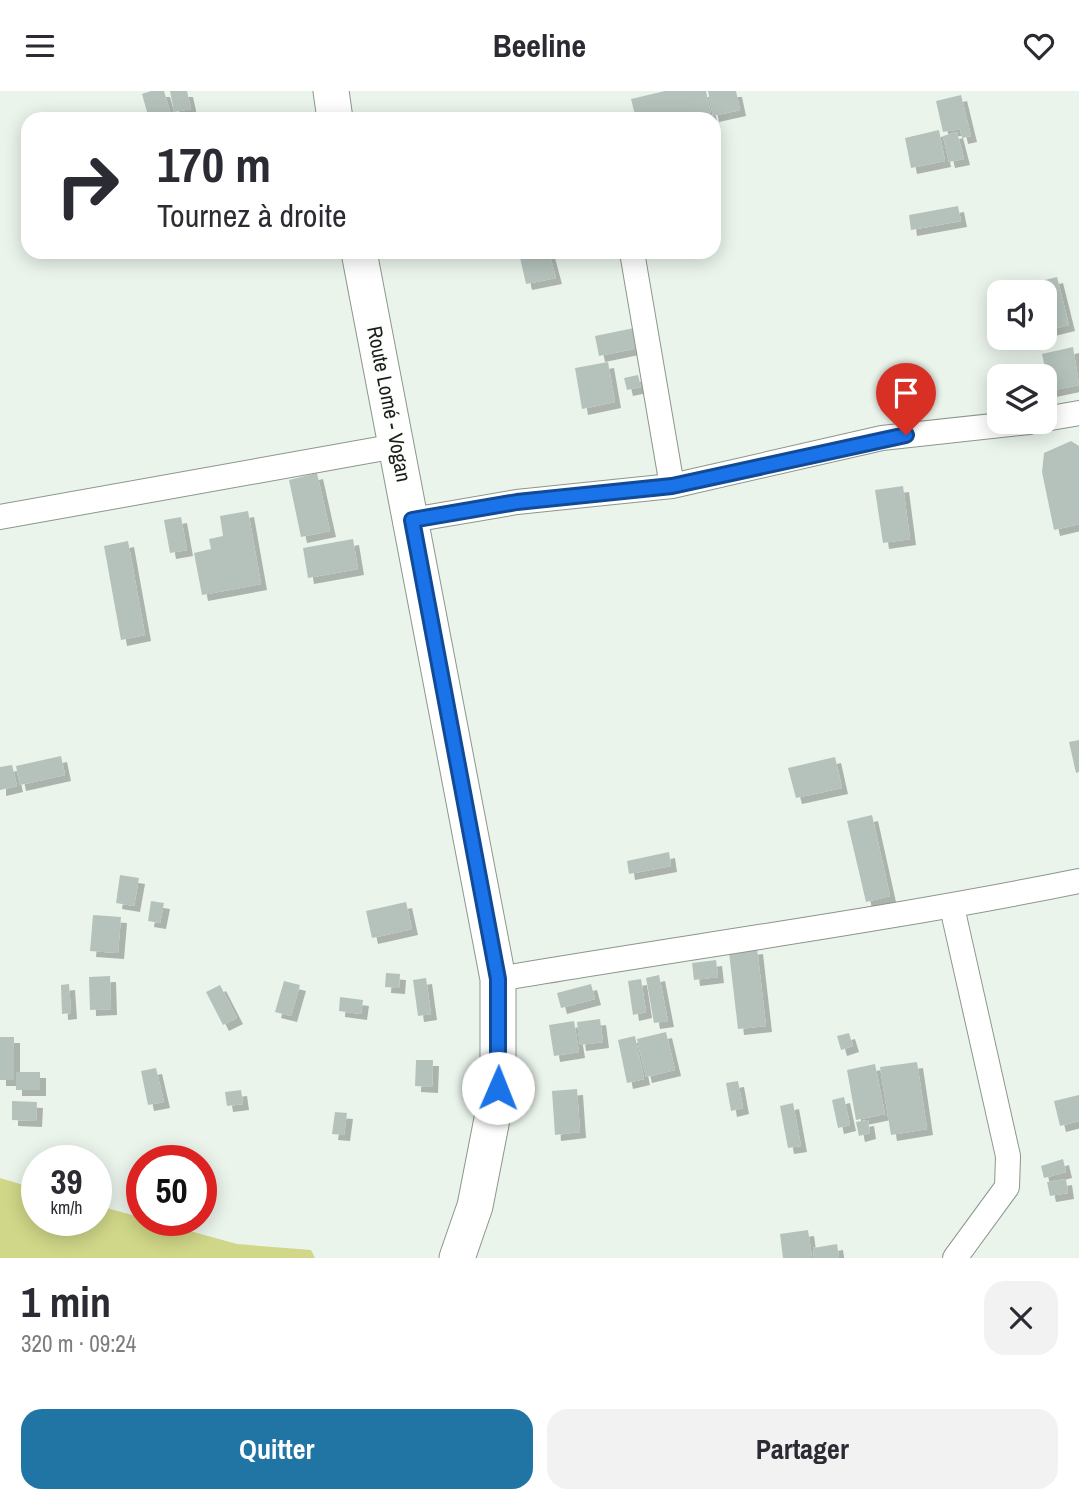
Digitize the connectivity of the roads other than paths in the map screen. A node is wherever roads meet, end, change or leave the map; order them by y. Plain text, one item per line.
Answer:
1 (331, 91) edge
2 (334, 112) edge
3 (360, 259) edge
4 (633, 259) edge
5 (1079, 413) edge
6 (1057, 417) edge
7 (987, 426) edge
8 (396, 446) junction
9 (672, 486) junction
10 (0, 517) edge
11 (412, 520) junction
12 (1079, 881) edge
13 (952, 907) junction
14 (498, 979) junction
15 (457, 1258) edge
16 (955, 1258) edge

1 - 2 main road
3 - 8 main road, Route Lomé - Vogan
4 - 9 street
5 - 6 street
7 - 9 street
8 - 10 street
8 - 11 main road, Route Lomé - Vogan
9 - 11 street
11 - 14 main road, Route Lomé - Vogan
12 - 13 street
13 - 14 street
13 - 16 street
14 - 15 main road, Route Lomé - Vogan

